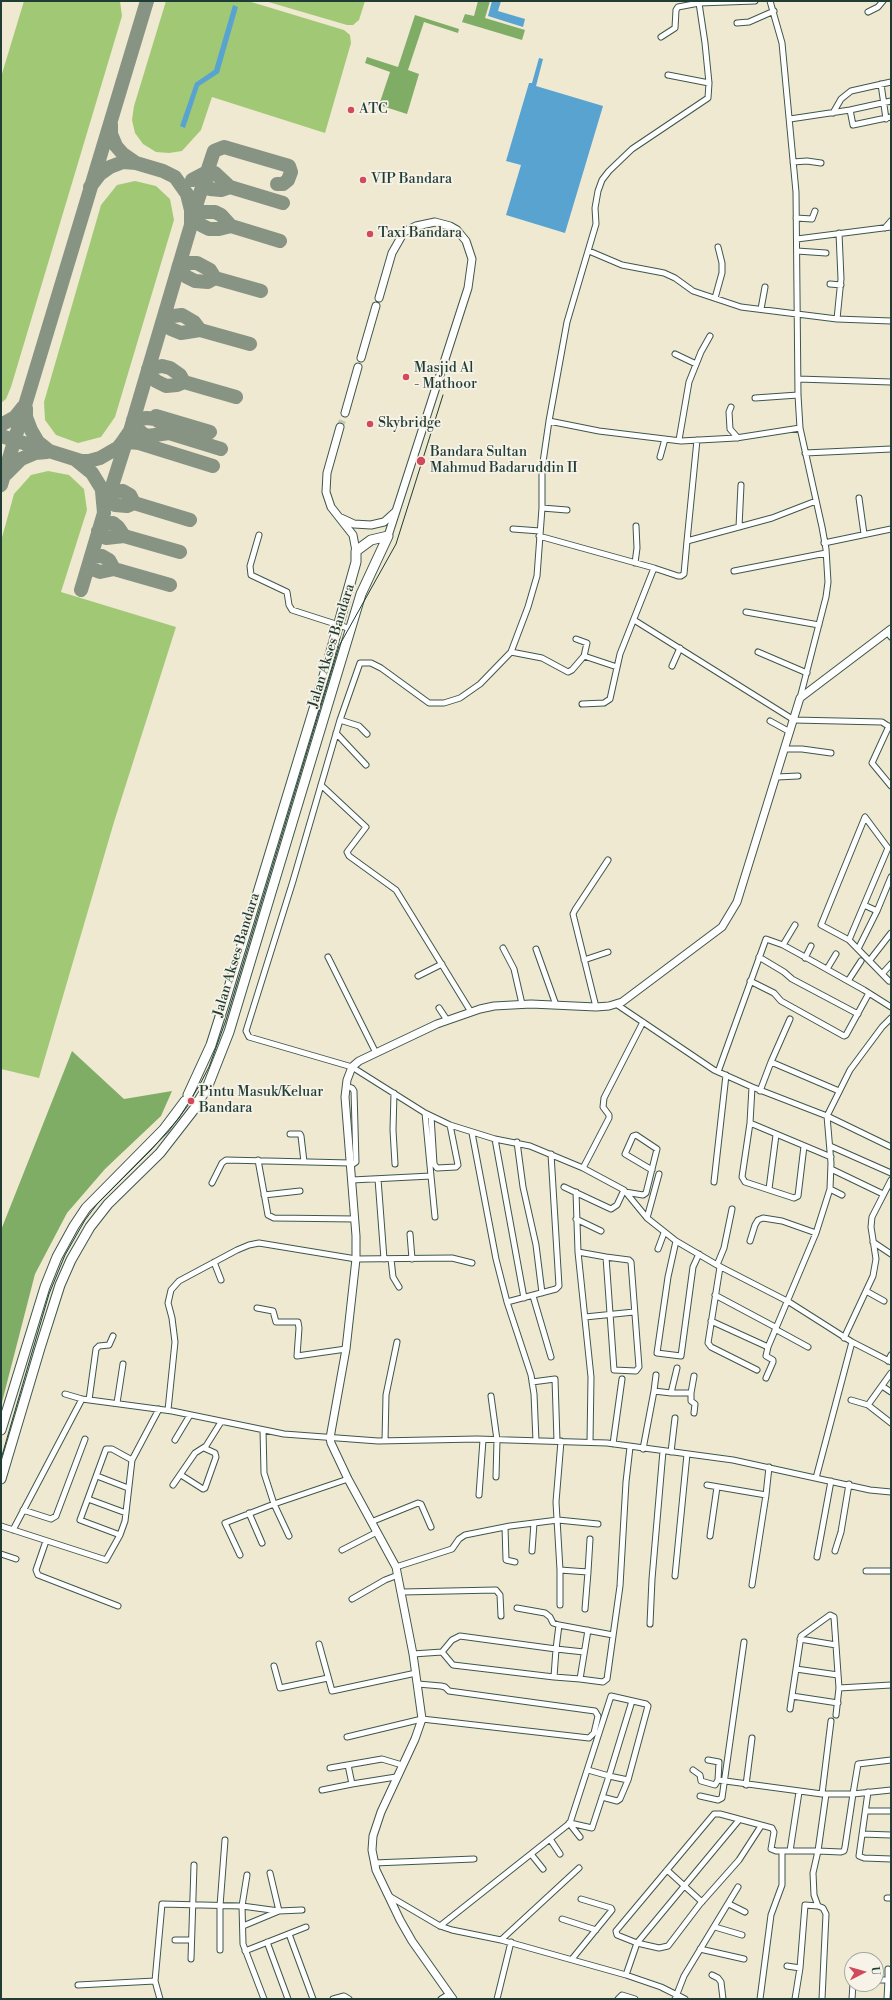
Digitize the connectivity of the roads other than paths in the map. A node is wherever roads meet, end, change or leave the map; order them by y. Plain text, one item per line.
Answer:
1 (755, 1) edge
2 (770, 1) edge
3 (883, 1) edge
4 (699, 3) junction
5 (774, 11) junction
6 (868, 12) dead end
7 (737, 22) dead end
8 (661, 37) dead end
9 (668, 75) dead end
10 (891, 82) edge
11 (709, 83) junction
12 (881, 84) junction
13 (891, 101) edge
14 (884, 103) junction
15 (850, 110) junction
16 (833, 113) junction
17 (888, 118) edge
18 (790, 119) junction
19 (794, 162) junction
20 (821, 163) dead end
21 (815, 211) dead end
22 (796, 218) junction
23 (891, 221) edge
24 (891, 227) edge
25 (885, 228) junction
26 (839, 234) junction
27 (797, 239) junction
28 (718, 247) dead end
29 (589, 251) junction
30 (797, 251) junction
31 (826, 253) dead end
32 (830, 284) dead end
33 (841, 285) junction
34 (765, 287) dead end
35 (379, 298) dead end
36 (715, 298) junction
37 (376, 306) dead end
38 (761, 309) junction
39 (798, 313) junction
40 (837, 319) junction
41 (891, 321) edge
42 (710, 336) dead end
43 (675, 354) dead end
44 (361, 358) dead end
45 (696, 364) junction
46 (358, 367) dead end
47 (798, 380) junction
48 (891, 382) edge
49 (798, 395) junction
50 (755, 398) dead end
51 (731, 407) dead end
52 (344, 416) tunnel mouth
53 (550, 421) junction
54 (340, 427) tunnel mouth
55 (800, 428) junction
56 (738, 438) junction
57 (665, 439) junction
58 (679, 440) junction
59 (697, 440) junction
60 (891, 449) edge
61 (805, 453) junction
62 (660, 457) dead end
63 (742, 485) dead end
64 (859, 498) dead end
65 (816, 501) junction
66 (542, 508) junction
67 (397, 510) junction
68 (567, 510) dead end
69 (337, 516) junction
70 (636, 526) dead end
71 (739, 527) junction
72 (513, 529) dead end
73 (891, 529) edge
74 (540, 534) junction
75 (864, 534) junction
76 (259, 535) dead end
77 (388, 536) junction
78 (687, 541) junction
79 (824, 543) junction
80 (356, 551) junction
81 (826, 553) junction
82 (635, 563) junction
83 (654, 568) junction
84 (734, 571) dead end
85 (746, 612) dead end
86 (634, 620) junction
87 (338, 626) junction
88 (819, 626) junction
89 (351, 629) junction
90 (890, 633) edge
91 (576, 639) dead end
92 (680, 648) junction
93 (511, 652) junction
94 (758, 652) dead end
95 (584, 656) junction
96 (672, 666) dead end
97 (617, 667) junction
98 (806, 673) junction
99 (800, 698) junction
100 (582, 704) dead end
101 (340, 720) junction
102 (794, 720) junction
103 (770, 721) dead end
104 (890, 727) edge
105 (790, 732) junction
106 (336, 733) junction
107 (367, 734) dead end
108 (785, 749) junction
109 (832, 753) dead end
110 (366, 765) dead end
111 (798, 776) dead end
112 (777, 777) junction
113 (321, 785) junction
114 (891, 786) edge
115 (608, 860) dead end
116 (891, 877) edge
117 (864, 905) junction
118 (877, 911) junction
119 (795, 925) dead end
120 (891, 933) edge
121 (849, 940) junction
122 (783, 945) junction
123 (811, 946) dead end
124 (503, 948) dead end
125 (536, 949) dead end
126 (858, 949) junction
127 (608, 952) dead end
128 (836, 954) dead end
129 (328, 957) dead end
130 (758, 957) junction
131 (805, 958) junction
132 (584, 960) junction
133 (870, 960) junction
134 (861, 961) dead end
135 (442, 964) junction
136 (891, 964) edge
137 (827, 969) junction
138 (882, 974) junction
139 (418, 976) dead end
140 (750, 981) junction
141 (848, 981) junction
142 (890, 981) edge
143 (869, 993) junction
144 (522, 1004) junction
145 (616, 1004) junction
146 (556, 1005) junction
147 (596, 1007) junction
148 (439, 1008) dead end
149 (891, 1008) edge
150 (471, 1012) junction
151 (858, 1014) junction
152 (891, 1018) edge
153 (790, 1019) dead end
154 (447, 1020) junction
155 (643, 1022) junction
156 (376, 1053) junction
157 (771, 1062) junction
158 (352, 1067) junction
159 (718, 1072) junction
160 (726, 1075) junction
161 (752, 1087) junction
162 (760, 1090) junction
163 (839, 1091) junction
164 (394, 1093) junction
165 (425, 1113) junction
166 (431, 1116) junction
167 (827, 1116) junction
168 (750, 1123) junction
169 (450, 1125) junction
170 (472, 1133) junction
171 (290, 1134) dead end
172 (776, 1135) junction
173 (495, 1139) junction
174 (517, 1142) junction
175 (804, 1146) junction
176 (830, 1146) junction
177 (891, 1147) edge
178 (551, 1154) junction
179 (831, 1157) junction
180 (258, 1160) junction
181 (304, 1162) junction
182 (350, 1164) junction
183 (395, 1164) dead end
184 (583, 1168) junction
185 (831, 1169) junction
186 (652, 1170) junction
187 (891, 1173) edge
188 (659, 1174) dead end
189 (431, 1176) junction
190 (378, 1179) junction
191 (352, 1180) junction
192 (891, 1180) edge
193 (714, 1182) dead end
194 (212, 1183) dead end
195 (564, 1188) dead end
196 (769, 1189) junction
197 (830, 1189) junction
198 (300, 1191) dead end
199 (625, 1191) junction
200 (576, 1192) junction
201 (884, 1194) junction
202 (264, 1195) junction
203 (842, 1195) dead end
204 (732, 1210) dead end
205 (435, 1217) dead end
206 (646, 1218) junction
207 (355, 1219) junction
208 (576, 1219) junction
209 (601, 1231) dead end
210 (816, 1232) junction
211 (664, 1233) junction
212 (410, 1234) dead end
213 (676, 1241) junction
214 (750, 1241) dead end
215 (873, 1242) junction
216 (658, 1249) dead end
217 (578, 1252) junction
218 (699, 1254) junction
219 (891, 1254) edge
220 (606, 1257) junction
221 (356, 1259) junction
222 (384, 1259) junction
223 (391, 1259) junction
224 (412, 1259) junction
225 (214, 1262) junction
226 (472, 1263) dead end
227 (719, 1266) junction
228 (220, 1280) dead end
229 (399, 1287) dead end
230 (866, 1291) junction
231 (542, 1293) junction
232 (715, 1295) junction
233 (533, 1296) junction
234 (524, 1298) junction
235 (786, 1301) junction
236 (884, 1301) dead end
237 (507, 1302) junction
238 (257, 1308) dead end
239 (634, 1312) junction
240 (610, 1314) junction
241 (585, 1318) junction
242 (711, 1322) junction
243 (775, 1328) junction
244 (113, 1336) dead end
245 (844, 1338) junction
246 (396, 1342) dead end
247 (852, 1342) junction
248 (808, 1347) dead end
249 (768, 1348) junction
250 (346, 1350) junction
251 (891, 1355) edge
252 (550, 1357) dead end
253 (890, 1362) edge
254 (123, 1364) dead end
255 (677, 1368) dead end
256 (757, 1370) dead end
257 (891, 1373) edge
258 (656, 1375) dead end
259 (694, 1376) dead end
260 (766, 1378) dead end
261 (622, 1379) dead end
262 (532, 1382) junction
263 (882, 1386) junction
264 (654, 1391) junction
265 (891, 1392) edge
266 (671, 1393) junction
267 (691, 1393) junction
268 (65, 1394) dead end
269 (491, 1396) dead end
270 (82, 1399) junction
271 (89, 1400) junction
272 (851, 1400) dead end
273 (117, 1403) junction
274 (868, 1405) junction
275 (160, 1409) junction
276 (168, 1410) junction
277 (694, 1414) dead end
278 (190, 1415) junction
279 (675, 1418) dead end
280 (221, 1422) junction
281 (891, 1423) edge
282 (2, 1427) edge
283 (17, 1428) junction
284 (263, 1430) junction
285 (330, 1438) junction
286 (86, 1439) dead end
287 (175, 1440) dead end
288 (385, 1440) junction
289 (483, 1440) junction
290 (497, 1440) junction
291 (536, 1441) junction
292 (559, 1441) junction
293 (590, 1442) junction
294 (614, 1444) junction
295 (630, 1446) junction
296 (204, 1448) junction
297 (643, 1448) junction
298 (663, 1451) junction
299 (671, 1452) junction
300 (687, 1454) junction
301 (132, 1460) junction
302 (769, 1466) junction
303 (180, 1475) junction
304 (97, 1476) junction
305 (496, 1477) dead end
306 (816, 1478) junction
307 (1, 1479) edge
308 (348, 1479) junction
309 (831, 1481) junction
310 (849, 1484) junction
311 (173, 1485) dead end
312 (707, 1485) dead end
313 (717, 1487) junction
314 (128, 1488) junction
315 (891, 1492) edge
316 (478, 1495) dead end
317 (766, 1495) junction
318 (88, 1499) junction
319 (274, 1504) junction
320 (23, 1510) junction
321 (126, 1513) junction
322 (249, 1513) junction
323 (558, 1520) junction
324 (372, 1522) junction
325 (534, 1523) junction
326 (598, 1524) dead end
327 (1, 1526) edge
328 (431, 1527) dead end
329 (505, 1527) junction
330 (13, 1530) junction
331 (377, 1532) junction
332 (120, 1535) junction
333 (289, 1536) dead end
334 (710, 1536) dead end
335 (590, 1539) dead end
336 (46, 1541) junction
337 (262, 1543) dead end
338 (342, 1550) dead end
339 (532, 1551) dead end
340 (835, 1551) dead end
341 (1, 1554) edge
342 (240, 1555) dead end
343 (817, 1557) dead end
344 (16, 1559) dead end
345 (515, 1562) dead end
346 (396, 1567) junction
347 (560, 1570) junction
348 (866, 1571) dead end
349 (891, 1571) edge
350 (588, 1572) junction
351 (398, 1575) junction
352 (675, 1576) dead end
353 (752, 1585) dead end
354 (402, 1592) junction
355 (352, 1599) dead end
356 (560, 1605) dead end
357 (118, 1606) dead end
358 (517, 1608) dead end
359 (585, 1609) dead end
360 (501, 1616) dead end
361 (650, 1624) dead end
362 (559, 1625) junction
363 (588, 1630) junction
364 (613, 1635) junction
365 (800, 1639) junction
366 (744, 1642) dead end
367 (319, 1644) dead end
368 (836, 1644) junction
369 (556, 1649) junction
370 (442, 1652) junction
371 (584, 1652) junction
372 (413, 1654) junction
373 (274, 1666) dead end
374 (796, 1669) junction
375 (416, 1674) junction
376 (838, 1675) junction
377 (554, 1677) junction
378 (328, 1678) junction
379 (580, 1679) junction
380 (418, 1684) junction
381 (891, 1685) edge
382 (839, 1688) junction
383 (792, 1696) junction
384 (632, 1701) junction
385 (838, 1703) junction
386 (790, 1709) dead end
387 (836, 1715) dead end
388 (422, 1719) junction
389 (831, 1721) dead end
390 (347, 1737) dead end
391 (752, 1738) dead end
392 (708, 1760) dead end
393 (891, 1760) edge
394 (348, 1764) junction
395 (402, 1765) junction
396 (330, 1768) dead end
397 (588, 1770) junction
398 (693, 1770) dead end
399 (610, 1776) junction
400 (396, 1777) junction
401 (628, 1780) junction
402 (718, 1780) junction
403 (725, 1782) junction
404 (352, 1784) junction
405 (746, 1785) junction
406 (322, 1790) dead end
407 (891, 1790) edge
408 (799, 1792) junction
409 (868, 1792) junction
410 (824, 1794) junction
411 (853, 1794) junction
412 (700, 1796) dead end
413 (602, 1797) junction
414 (866, 1811) junction
415 (891, 1811) edge
416 (739, 1820) junction
417 (569, 1823) junction
418 (761, 1826) junction
419 (862, 1834) junction
420 (891, 1835) edge
421 (580, 1837) dead end
422 (550, 1839) junction
423 (225, 1840) dead end
424 (782, 1851) junction
425 (790, 1851) junction
426 (818, 1851) junction
427 (531, 1854) junction
428 (560, 1854) dead end
429 (474, 1858) dead end
430 (891, 1859) edge
431 (374, 1863) junction
432 (194, 1865) dead end
433 (579, 1868) dead end
434 (543, 1869) dead end
435 (667, 1870) junction
436 (270, 1873) dead end
437 (247, 1875) dead end
438 (685, 1887) junction
439 (738, 1887) dead end
440 (389, 1896) junction
441 (580, 1899) dead end
442 (702, 1902) junction
443 (728, 1904) junction
444 (193, 1905) junction
445 (220, 1906) junction
446 (242, 1906) junction
447 (818, 1906) junction
448 (302, 1910) dead end
449 (279, 1912) junction
450 (745, 1912) dead end
451 (562, 1919) dead end
452 (243, 1926) junction
453 (440, 1926) junction
454 (306, 1927) dead end
455 (715, 1927) junction
456 (596, 1930) junction
457 (289, 1934) junction
458 (742, 1934) dead end
459 (175, 1940) dead end
460 (191, 1940) junction
461 (501, 1940) junction
462 (267, 1942) junction
463 (511, 1942) junction
464 (637, 1943) junction
465 (700, 1949) junction
466 (220, 1950) dead end
467 (245, 1951) junction
468 (191, 1959) dead end
469 (572, 1959) junction
470 (744, 1959) dead end
471 (787, 1966) dead end
472 (800, 1968) junction
473 (888, 1969) dead end
474 (626, 1975) junction
475 (712, 1975) dead end
476 (155, 1980) junction
477 (889, 1980) edge
478 (78, 1986) dead end
479 (451, 1996) edge
480 (675, 1996) edge
481 (160, 1999) edge
482 (264, 1999) edge
483 (288, 1999) edge
484 (313, 1999) edge
485 (333, 1999) edge
486 (349, 1999) edge
487 (441, 1999) edge
488 (496, 1999) edge
489 (618, 1999) edge
490 (635, 1999) edge
491 (685, 1999) edge
492 (723, 1999) edge
493 (760, 1999) edge
494 (795, 1999) edge
495 (822, 1999) edge
496 (887, 1999) edge

1 - 4 street
2 - 5 street
3 - 6 street
4 - 8 street
4 - 11 street
5 - 7 street
5 - 18 street
9 - 11 street
10 - 12 street
11 - 29 street
12 - 14 street
12 - 16 street
13 - 14 street
14 - 15 street
14 - 17 street
15 - 16 street
15 - 17 street
16 - 18 street
18 - 19 street
19 - 20 street
19 - 22 street
21 - 22 street
22 - 27 street
23 - 25 street
24 - 25 street
25 - 26 street
26 - 27 street
26 - 33 street
27 - 30 street
28 - 36 street
29 - 36 street
29 - 53 street
30 - 31 street
30 - 39 street
32 - 33 street
33 - 40 street
34 - 38 street
35 - 67 street, Jalan Akses Bandara
36 - 38 street
37 - 44 street
38 - 39 street
39 - 40 street
39 - 47 street
40 - 41 street
42 - 45 street
43 - 45 street
45 - 58 street
46 - 52 street
47 - 48 street
47 - 49 street
49 - 50 street
49 - 55 street
51 - 56 street
53 - 57 street
53 - 66 street
54 - 69 street, Jalan Akses Bandara
55 - 56 street
55 - 61 street
56 - 59 street
57 - 58 street
57 - 62 street
58 - 59 street
59 - 78 street
60 - 61 street
61 - 65 street
63 - 71 street
64 - 75 street
65 - 71 street
65 - 79 street
66 - 68 street
66 - 74 street
67 - 69 street
67 - 77 street, Jalan Akses Bandara
69 - 80 street, Jalan Akses Bandara
70 - 82 street
71 - 78 street
72 - 74 street
73 - 75 street
74 - 82 street
74 - 93 street
75 - 79 street
76 - 87 street
77 - 80 highway
77 - 89 highway, Jalan Akses Bandara
78 - 83 street
79 - 81 street
80 - 87 highway, Jalan Akses Bandara
81 - 84 street
81 - 88 street
82 - 83 street
83 - 86 street
85 - 88 street
86 - 92 street
86 - 97 street
87 - 89 street
87 - 282 highway, Jalan Akses Bandara
88 - 98 street
89 - 283 highway, Jalan Akses Bandara
90 - 99 street
91 - 95 street
92 - 96 street
92 - 102 street
93 - 95 street
93 - 101 street
94 - 98 street
95 - 97 street
97 - 100 street
98 - 99 street
99 - 102 street
101 - 106 street
101 - 107 street
102 - 104 street
102 - 105 street
103 - 105 street
104 - 114 street
105 - 108 street
106 - 110 street
106 - 113 street
108 - 109 street
108 - 112 street
111 - 112 street
112 - 145 street
113 - 135 street
113 - 158 street
115 - 132 street
116 - 118 street
117 - 118 street
117 - 121 street
117 - 121 street
118 - 126 street
119 - 122 street
120 - 133 street
121 - 126 street
122 - 130 street
122 - 131 street
123 - 131 street
124 - 144 street
125 - 146 street
126 - 133 street
127 - 132 street
128 - 137 street
129 - 156 street
130 - 140 street
130 - 151 street
131 - 137 street
132 - 147 street
133 - 138 street
134 - 141 street
135 - 139 street
135 - 150 street
136 - 138 street
137 - 141 street
138 - 142 street
140 - 151 street
140 - 159 street
141 - 143 street
143 - 149 street
143 - 151 street
144 - 146 street
144 - 150 street
145 - 147 street
145 - 155 street
146 - 147 street
148 - 154 street
150 - 154 street
152 - 163 street
153 - 157 street
154 - 156 street
155 - 159 street
155 - 184 street
156 - 158 street
157 - 162 street
157 - 163 street
158 - 164 street
158 - 182 street
159 - 160 street
160 - 161 street
160 - 193 street
161 - 162 street
161 - 168 street
162 - 167 street
163 - 167 street
164 - 165 street
164 - 183 street
165 - 166 street
165 - 189 street
166 - 169 street
166 - 169 street
167 - 176 street
167 - 177 street
168 - 172 street
168 - 196 street
169 - 170 street
170 - 173 street
170 - 237 street
171 - 181 street
172 - 175 street
172 - 196 street
173 - 174 street
173 - 234 street
174 - 178 street
174 - 231 street
175 - 179 street
175 - 196 street
176 - 179 street
176 - 187 street
178 - 184 street
178 - 231 street
179 - 185 street
180 - 181 street
180 - 194 street
180 - 202 street
181 - 182 street
182 - 191 street
184 - 199 street
185 - 197 street
185 - 201 street
186 - 186 street
186 - 199 street
188 - 206 street
189 - 190 street
189 - 205 street
190 - 191 street
190 - 222 street
191 - 207 street
192 - 201 street
195 - 200 street
197 - 203 street
197 - 210 street
198 - 202 street
199 - 200 street
199 - 206 street
200 - 208 street
201 - 215 street
202 - 207 street
204 - 227 street
206 - 211 street
207 - 221 street
208 - 209 street
208 - 217 street
210 - 214 street
210 - 235 street
211 - 213 street
211 - 216 street
212 - 224 street
213 - 218 street
213 - 218 street
215 - 219 street
215 - 230 street
217 - 220 street
217 - 241 street
218 - 227 street
220 - 239 street
220 - 240 street
221 - 222 street
221 - 225 street
221 - 250 street
222 - 223 street
223 - 224 street
223 - 229 street
224 - 226 street
225 - 228 street
225 - 276 street
227 - 232 street
227 - 235 street
230 - 236 street
230 - 245 street
231 - 233 street
232 - 242 street
232 - 243 street
233 - 234 street
233 - 252 street
234 - 237 street
235 - 243 street
235 - 245 street
237 - 262 street
238 - 250 street
239 - 240 street
239 - 240 street
240 - 241 street
241 - 293 street
242 - 249 street
242 - 256 street
243 - 248 street
243 - 249 street
244 - 271 street
245 - 247 street
246 - 288 street
247 - 253 street
247 - 306 street
249 - 260 street
250 - 285 street
251 - 253 street
254 - 273 street
255 - 266 street
257 - 263 street
258 - 264 street
259 - 267 street
261 - 294 street
262 - 291 street
262 - 292 street
263 - 265 street
263 - 274 street
264 - 266 street
264 - 297 street
266 - 267 street
267 - 277 street
268 - 270 street
269 - 290 street
270 - 271 street
270 - 320 street
271 - 273 street
272 - 274 street
273 - 275 street
274 - 281 street
275 - 276 street
275 - 301 street
276 - 278 street
278 - 280 street
278 - 287 street
279 - 299 street
280 - 284 street
280 - 296 street
282 - 283 highway
283 - 307 highway, Jalan Akses Bandara
284 - 285 street
284 - 319 street
285 - 288 street
285 - 308 street
286 - 320 street
288 - 289 street
289 - 290 street
289 - 316 street
290 - 291 street
290 - 305 street
291 - 292 street
292 - 293 street
292 - 323 street
293 - 294 street
294 - 295 street
295 - 297 street
295 - 364 street
296 - 303 street
296 - 303 street
297 - 298 street
298 - 299 street
298 - 361 street
299 - 300 street
300 - 302 street
300 - 352 street
301 - 304 street
301 - 314 street
302 - 306 street
302 - 317 street
303 - 311 street
304 - 314 street
304 - 318 street
306 - 309 street
308 - 319 street
308 - 324 street
309 - 310 street
309 - 343 street
310 - 315 street
310 - 340 street
312 - 313 street
313 - 317 street
313 - 334 street
314 - 321 street
317 - 353 street
318 - 321 street
318 - 332 street
319 - 322 street
319 - 333 street
320 - 330 street
321 - 332 street
322 - 337 street
322 - 342 street
323 - 325 street
323 - 326 street
323 - 347 street
324 - 328 street
324 - 331 street
325 - 329 street
325 - 339 street
327 - 330 street
329 - 345 street
329 - 346 street
330 - 336 street
331 - 338 street
331 - 346 street
332 - 336 street
335 - 350 street
336 - 357 street
341 - 344 street
346 - 351 street
347 - 350 street
347 - 356 street
348 - 349 street
350 - 359 street
351 - 354 street
351 - 355 street
354 - 360 street
354 - 372 street
358 - 362 street
362 - 363 street
362 - 369 street
363 - 364 street
363 - 371 street
364 - 379 street
365 - 368 street
365 - 368 street
365 - 374 street
366 - 403 street
367 - 378 street
368 - 376 street
369 - 370 street
369 - 371 street
369 - 377 street
370 - 372 street
370 - 377 street
371 - 379 street
372 - 375 street
373 - 378 street
374 - 376 street
374 - 383 street
375 - 378 street
375 - 380 street
376 - 382 street
377 - 379 street
380 - 388 street
380 - 388 street
381 - 382 street
382 - 385 street
383 - 385 street
383 - 386 street
384 - 397 street
384 - 399 street
384 - 401 street
385 - 387 street
388 - 390 street
388 - 395 street
389 - 410 street
391 - 405 street
392 - 402 street
393 - 411 street
394 - 395 street
394 - 396 street
394 - 404 street
395 - 400 street
397 - 399 street
397 - 417 street
398 - 402 street
399 - 401 street
399 - 413 street
400 - 404 street
400 - 431 street
401 - 413 street
402 - 403 street
403 - 405 street
403 - 412 street
404 - 406 street
405 - 408 street
407 - 409 street
408 - 410 street
408 - 425 street
409 - 411 street
409 - 414 street
410 - 411 street
410 - 426 street
411 - 426 street
413 - 417 street
414 - 415 street
414 - 419 street
416 - 418 street
416 - 435 street
416 - 438 street
417 - 421 street
417 - 422 street
418 - 424 street
418 - 442 street
419 - 420 street
419 - 430 street
422 - 427 street
422 - 428 street
423 - 445 street
424 - 425 street
424 - 493 street
425 - 426 street
426 - 447 street
427 - 434 street
427 - 453 street
429 - 431 street
431 - 440 street
432 - 444 street
433 - 461 street
435 - 438 street
435 - 464 street
436 - 449 street
437 - 446 street
438 - 442 street
438 - 464 street
439 - 443 street
440 - 453 street
440 - 479 street
441 - 456 street
442 - 464 street
443 - 450 street
443 - 455 street
444 - 445 street
444 - 460 street
444 - 476 street
445 - 446 street
445 - 466 street
446 - 449 street
446 - 452 street
447 - 472 street
447 - 495 street
448 - 449 street
449 - 452 street
451 - 456 street
452 - 467 street
453 - 461 street
454 - 457 street
455 - 458 street
455 - 465 street
456 - 469 street
457 - 462 street
457 - 484 street
459 - 460 street
460 - 468 street
461 - 463 street
462 - 467 street
462 - 483 street
463 - 469 street
463 - 488 street
464 - 474 street
465 - 470 street
465 - 480 street
467 - 482 street
469 - 474 street
471 - 472 street
472 - 494 street
473 - 477 street
474 - 480 street
475 - 492 street
476 - 478 street
476 - 481 street
477 - 496 street
479 - 487 street
480 - 491 street
485 - 486 street
489 - 490 street

